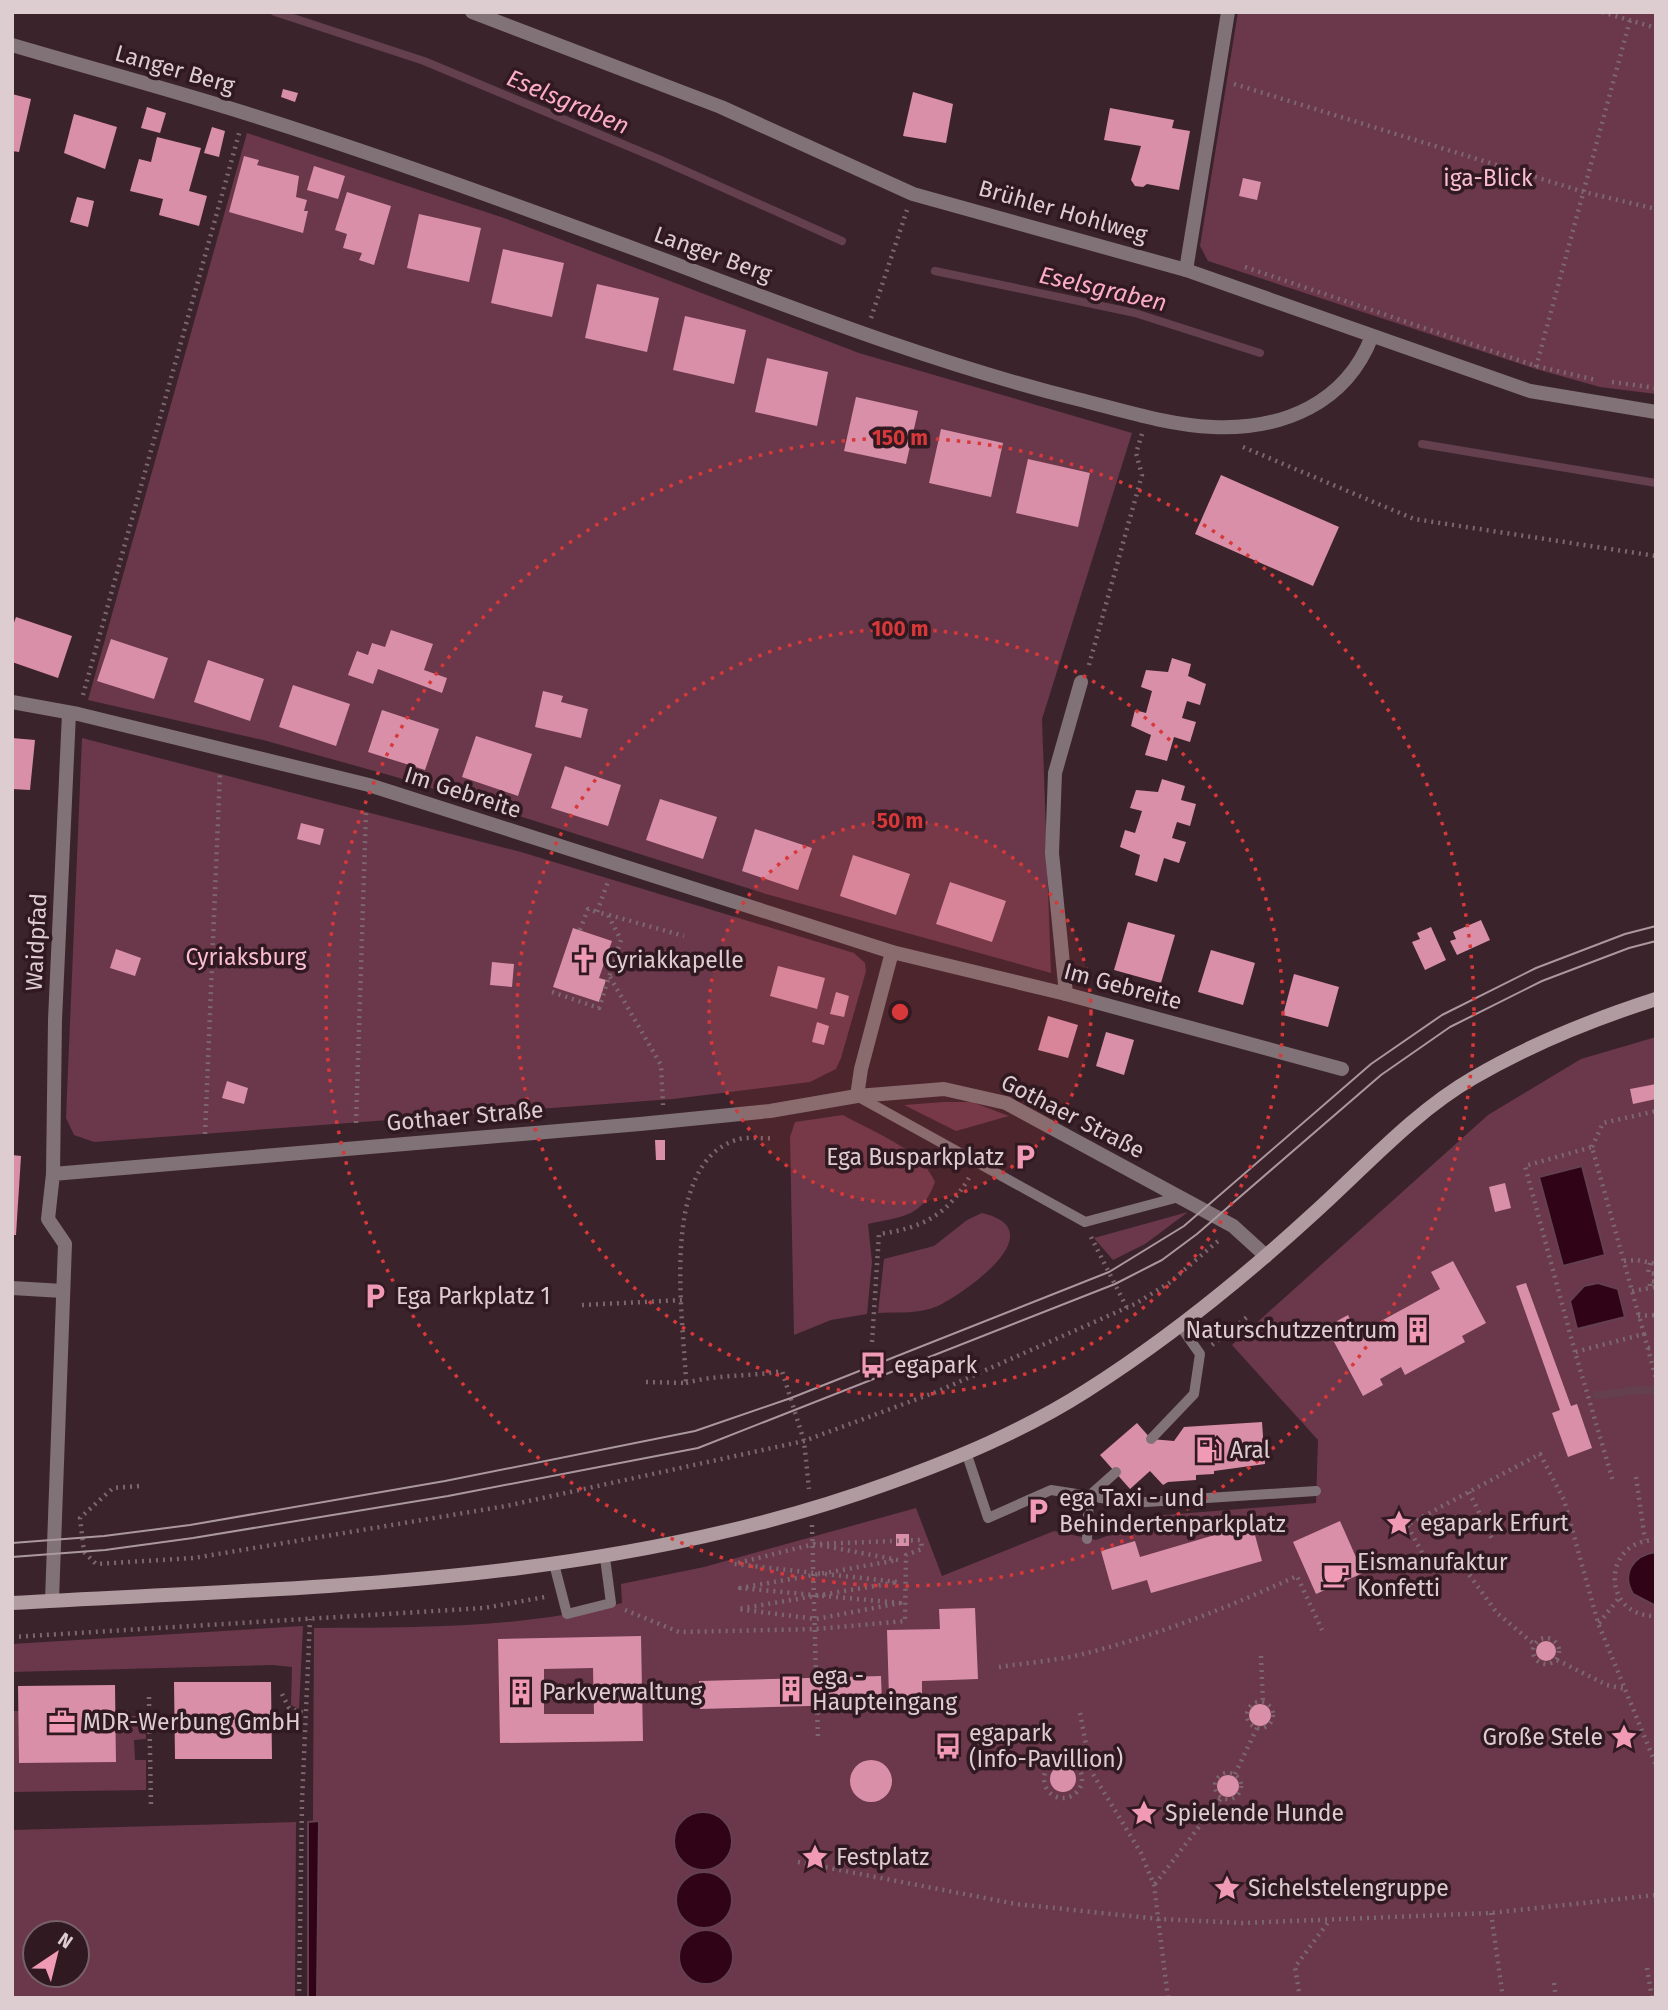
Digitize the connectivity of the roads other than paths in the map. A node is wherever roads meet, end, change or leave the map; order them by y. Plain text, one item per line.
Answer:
1 (472, 12) edge
2 (1228, 12) edge
3 (12, 45) edge
4 (1186, 270) junction
5 (1372, 336) junction
6 (1656, 412) edge
7 (1081, 682) road end
8 (12, 702) edge
9 (74, 714) junction
10 (892, 952) junction
11 (1066, 994) junction
12 (1656, 999) edge
13 (1342, 1069) dead end
14 (857, 1096) junction
15 (53, 1174) junction
16 (1179, 1196) junction
17 (1266, 1256) junction
18 (12, 1288) edge
19 (63, 1291) junction
20 (1181, 1327) junction
21 (1151, 1439) dead end
22 (967, 1455) junction
23 (1116, 1472) dead end
24 (1316, 1491) dead end
25 (1090, 1496) junction
26 (1087, 1539) dead end
27 (605, 1558) junction
28 (554, 1564) junction
29 (52, 1600) junction
30 (12, 1602) edge

1 - 4 street, Brühler Hohlweg
2 - 4 street
3 - 5 street, Langer Berg
4 - 5 street, Brühler Hohlweg
5 - 6 street, Brühler Hohlweg
7 - 11 street
8 - 9 street, Im Gebreite
9 - 10 street, Im Gebreite
9 - 15 street, Waidpfad
10 - 11 street, Im Gebreite
10 - 14 street
11 - 13 street, Im Gebreite
12 - 17 main road
14 - 15 street, Gothaer Straße
14 - 16 street, Gothaer Straße
14 - 16 lane
15 - 19 street
16 - 17 street, Gothaer Straße
17 - 20 main road
18 - 19 street
19 - 29 street
20 - 21 lane
20 - 22 main road
22 - 25 lane
22 - 27 main road
23 - 25 lane
24 - 25 lane
25 - 26 lane
27 - 28 main road
27 - 28 lane
28 - 29 main road
29 - 30 main road

